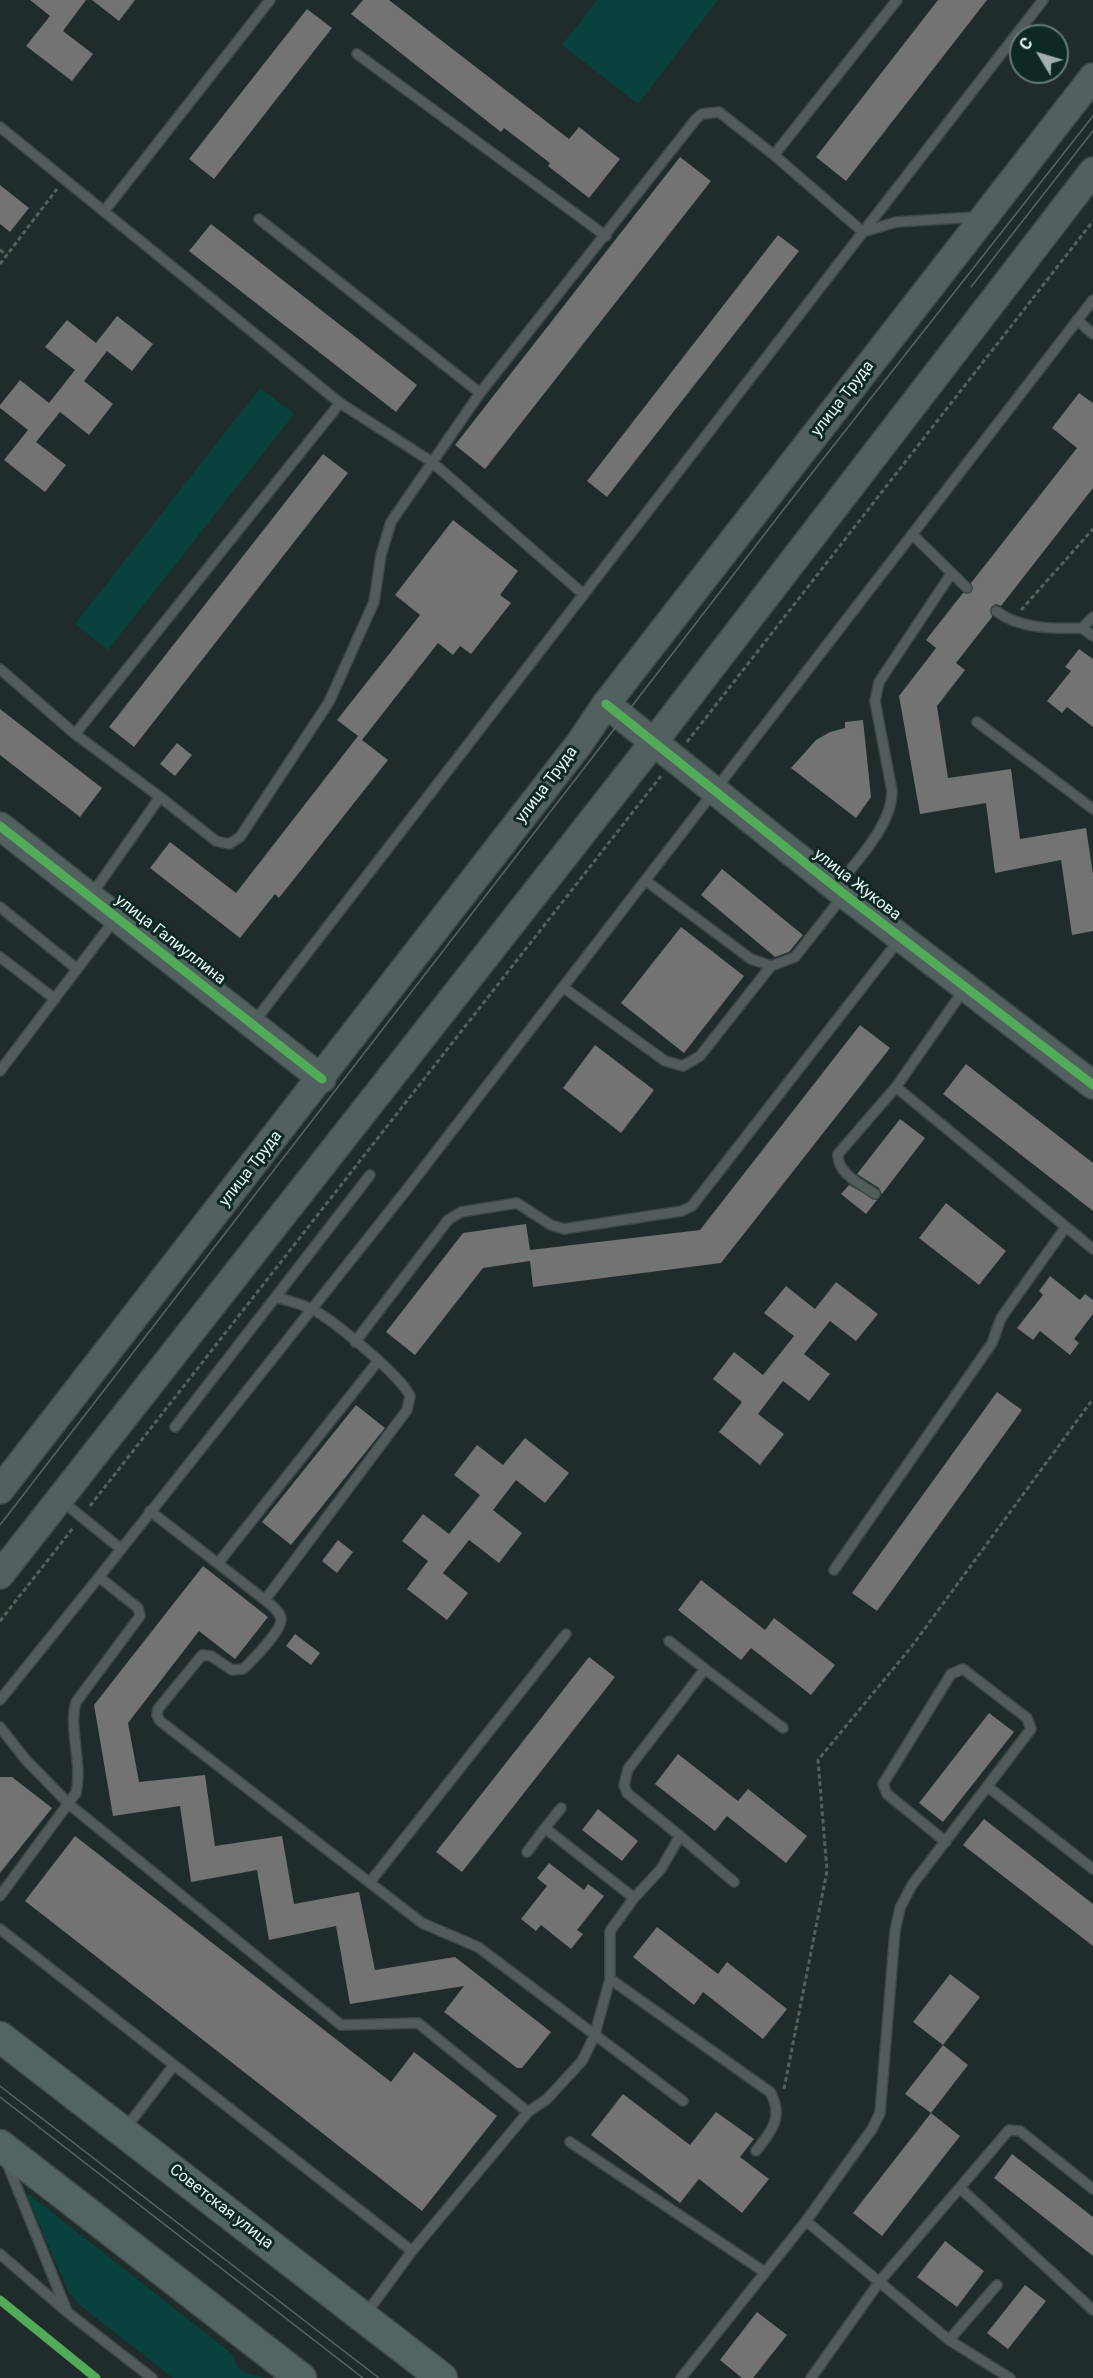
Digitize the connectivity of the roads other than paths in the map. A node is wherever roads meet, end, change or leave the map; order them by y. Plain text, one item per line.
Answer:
1 (270, 0) edge
2 (897, 0) edge
3 (1043, 0) edge
4 (357, 54) dead end
5 (1093, 77) edge
6 (0, 127) edge
7 (774, 155) junction
8 (1093, 171) edge
9 (105, 210) junction
10 (985, 216) junction
11 (259, 219) dead end
12 (863, 231) junction
13 (606, 236) junction
14 (1093, 300) edge
15 (1077, 320) junction
16 (1093, 334) edge
17 (480, 393) junction
18 (339, 403) junction
19 (432, 462) junction
20 (912, 534) junction
21 (951, 574) junction
22 (968, 588) dead end
23 (582, 593) junction
24 (996, 611) dead end
25 (1093, 617) edge
26 (1082, 628) junction
27 (1093, 636) edge
28 (0, 669) edge
29 (606, 704) junction
30 (977, 722) dead end
31 (75, 734) junction
32 (652, 742) junction
33 (716, 792) junction
34 (160, 797) junction
35 (1093, 809) edge
36 (0, 826) edge
37 (646, 881) junction
38 (840, 891) junction
39 (91, 897) junction
40 (0, 907) edge
41 (116, 917) junction
42 (901, 938) junction
43 (0, 957) edge
44 (771, 966) junction
45 (77, 969) junction
46 (966, 987) junction
47 (564, 988) junction
48 (55, 999) junction
49 (253, 1024) junction
50 (0, 1071) edge
51 (322, 1079) junction
52 (1093, 1085) edge
53 (896, 1087) junction
54 (370, 1175) dead end
55 (875, 1194) dead end
56 (1065, 1228) junction
57 (1093, 1250) edge
58 (276, 1297) junction
59 (313, 1309) junction
60 (355, 1342) junction
61 (378, 1361) junction
62 (175, 1428) dead end
63 (0, 1490) edge
64 (60, 1500) junction
65 (150, 1511) junction
66 (122, 1549) junction
67 (219, 1562) junction
68 (834, 1570) dead end
69 (0, 1575) edge
70 (99, 1577) junction
71 (265, 1600) junction
72 (566, 1634) dead end
73 (669, 1641) dead end
74 (705, 1670) junction
75 (0, 1700) edge
76 (0, 1727) edge
77 (783, 1728) dead end
78 (988, 1787) junction
79 (70, 1805) junction
80 (561, 1808) dead end
81 (545, 1828) junction
82 (680, 1836) junction
83 (946, 1842) junction
84 (527, 1852) dead end
85 (1093, 1869) edge
86 (734, 1881) dead end
87 (370, 1882) junction
88 (0, 1896) edge
89 (634, 1898) junction
90 (0, 1929) edge
91 (610, 1979) junction
92 (0, 2037) edge
93 (594, 2037) junction
94 (174, 2065) junction
95 (683, 2101) dead end
96 (528, 2112) junction
97 (124, 2131) junction
98 (570, 2142) dead end
99 (0, 2146) edge
100 (756, 2151) dead end
101 (960, 2188) junction
102 (1093, 2189) edge
103 (806, 2221) junction
104 (412, 2251) junction
105 (0, 2254) edge
106 (763, 2271) junction
107 (880, 2281) junction
108 (997, 2285) dead end
109 (1093, 2310) edge
110 (67, 2312) junction
111 (363, 2317) junction
112 (949, 2340) junction
113 (152, 2378) edge
114 (301, 2378) edge
115 (442, 2378) edge
116 (681, 2378) edge
117 (811, 2378) edge
118 (1010, 2378) edge

1 - 9 lane
2 - 7 lane
3 - 12 lane
4 - 13 lane
5 - 10 main road, улица Труда
6 - 9 lane
7 - 12 lane
7 - 13 lane
8 - 32 main road
9 - 18 lane
10 - 12 lane
10 - 29 main road, улица Труда
11 - 17 lane
12 - 23 lane
13 - 17 lane
14 - 15 lane
15 - 16 lane
15 - 20 lane
17 - 19 lane
18 - 19 lane
18 - 31 lane
19 - 23 lane
19 - 34 lane
20 - 21 lane
20 - 33 lane
21 - 22 lane
21 - 38 lane
23 - 49 lane
24 - 26 lane
25 - 26 lane
26 - 27 lane
28 - 31 lane
29 - 32 main road, улица Жукова
29 - 51 main road, улица Труда
30 - 35 lane
31 - 34 lane
32 - 33 main road, улица Жукова
32 - 64 main road
33 - 37 lane
33 - 38 main road, улица Жукова
34 - 39 lane
36 - 39 main road, улица Галиуллина
37 - 44 lane
37 - 47 lane
38 - 42 main road, улица Жукова
38 - 44 lane
39 - 41 main road, улица Галиуллина
40 - 45 lane
41 - 45 lane
41 - 49 main road, улица Галиуллина
42 - 46 main road, улица Жукова
42 - 60 lane
43 - 48 lane
44 - 47 lane
45 - 48 lane
46 - 52 main road, улица Жукова
46 - 53 lane
47 - 59 lane
48 - 50 lane
49 - 51 main road, улица Галиуллина
51 - 63 main road, улица Труда
53 - 55 lane
53 - 56 lane
54 - 58 lane
56 - 57 lane
56 - 68 lane
58 - 59 lane
58 - 62 lane
59 - 60 lane
59 - 65 lane
60 - 61 lane
61 - 67 lane
61 - 71 lane
64 - 66 lane
64 - 69 main road
65 - 66 lane
65 - 67 lane
66 - 70 lane
67 - 71 lane
70 - 75 lane
70 - 79 lane
71 - 87 lane
72 - 87 lane
73 - 74 lane
74 - 77 lane
74 - 82 lane
76 - 79 lane
78 - 83 lane
78 - 83 lane
78 - 85 lane
79 - 88 lane
79 - 96 lane
80 - 81 lane
81 - 84 lane
81 - 89 lane
82 - 86 lane
82 - 89 lane
83 - 103 lane
87 - 93 lane
89 - 91 lane
90 - 94 lane
91 - 93 lane
91 - 100 lane
92 - 97 main road, Советская улица
93 - 95 lane
93 - 96 lane
94 - 97 lane
94 - 104 lane
96 - 104 lane
97 - 111 main road, Советская улица
98 - 106 lane
99 - 110 lane
99 - 114 main road
101 - 102 lane
101 - 107 lane
101 - 109 lane
103 - 106 lane
103 - 107 lane
104 - 111 lane
105 - 110 lane
106 - 116 lane
107 - 112 lane
107 - 117 lane
108 - 112 lane
110 - 113 lane
111 - 115 main road, Советская улица
112 - 118 lane

